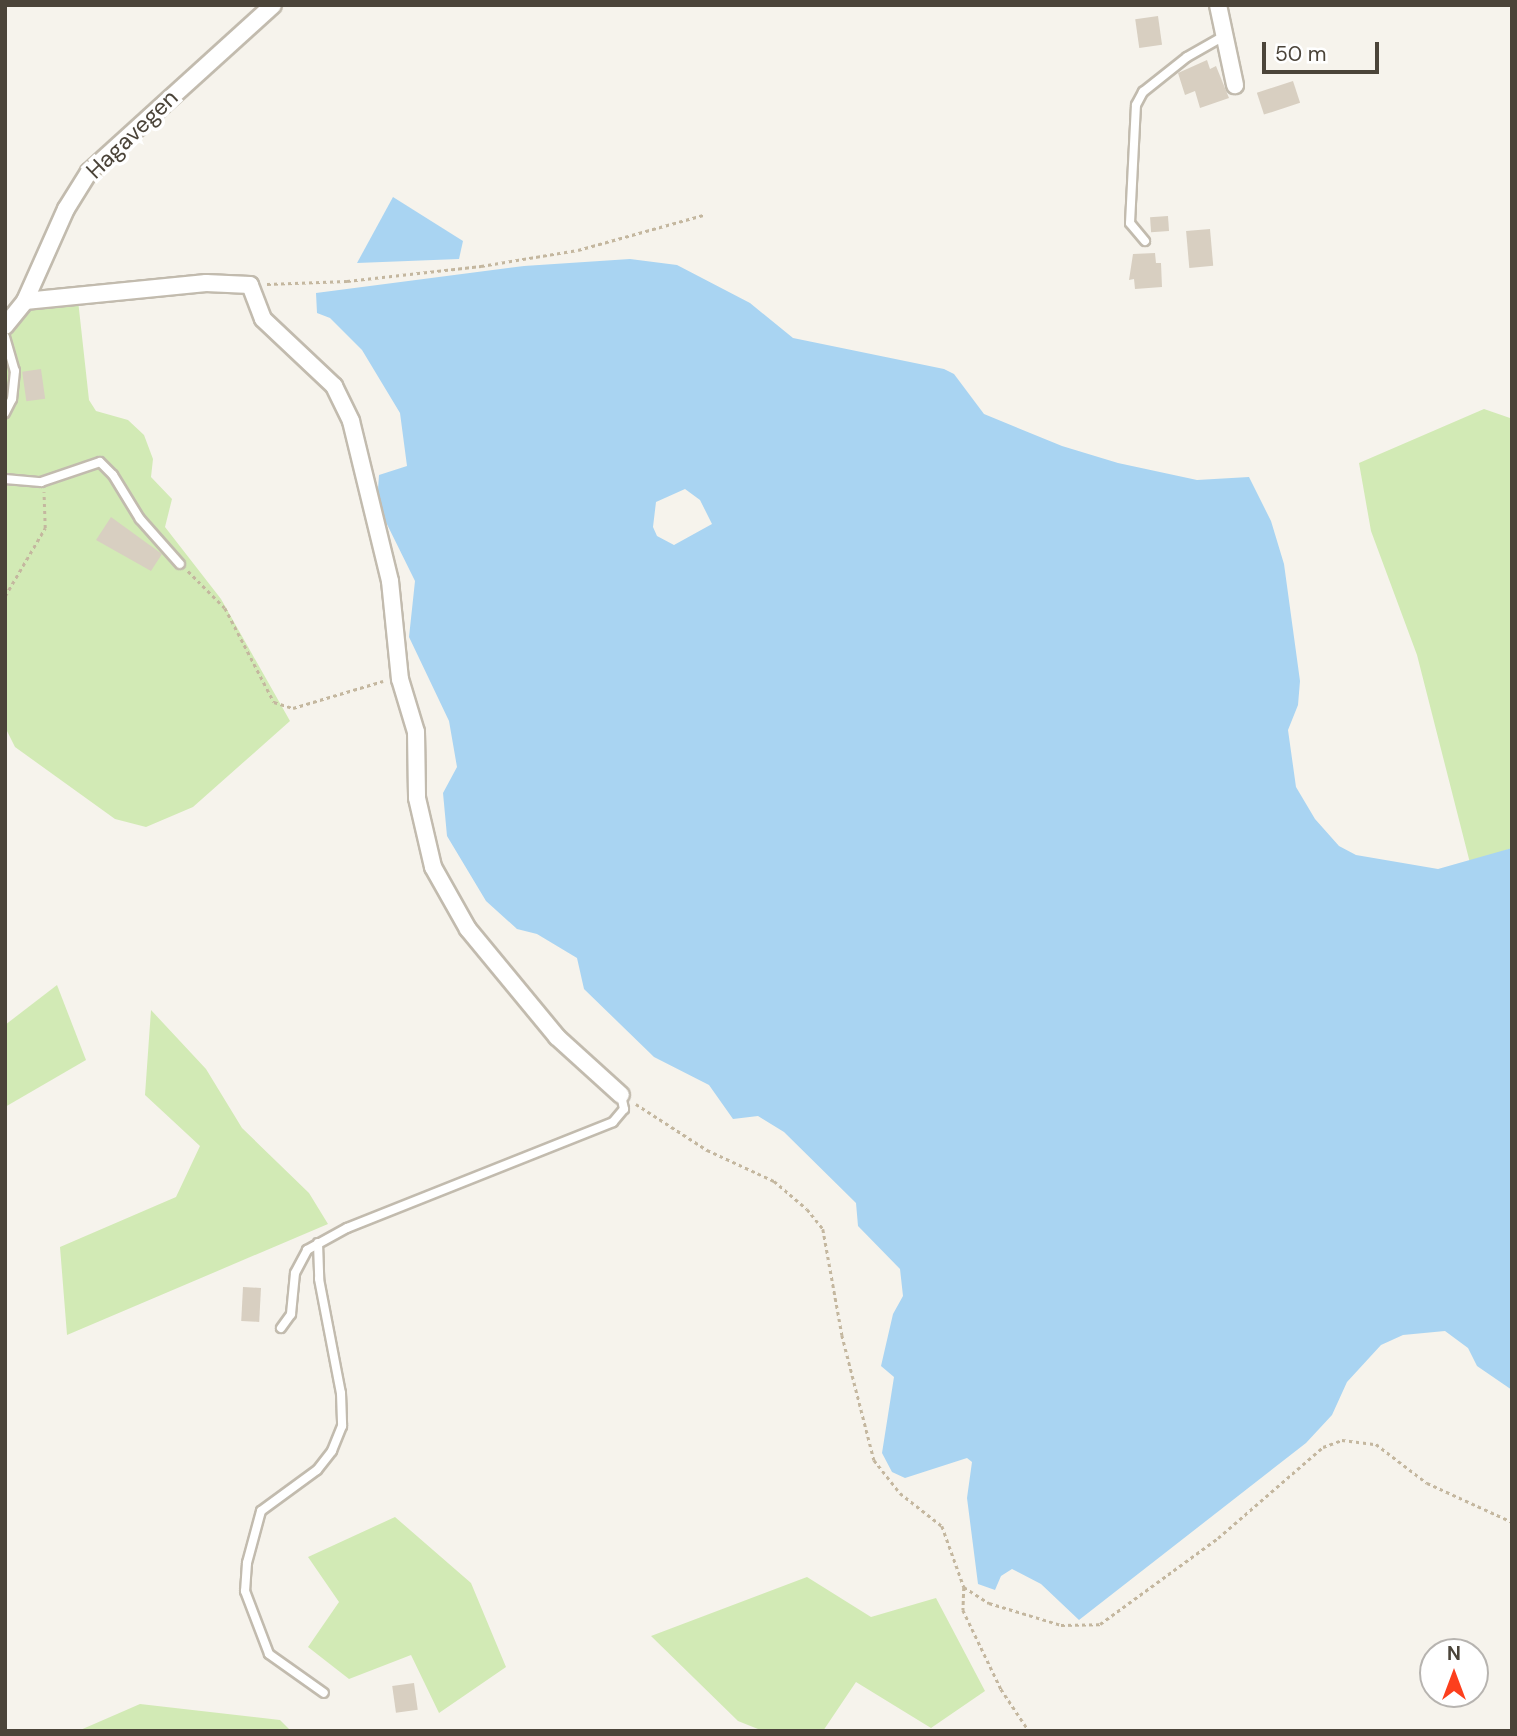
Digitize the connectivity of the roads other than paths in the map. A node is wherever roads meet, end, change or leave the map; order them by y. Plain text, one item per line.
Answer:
1 (274, 5) edge
2 (1218, 5) edge
3 (1224, 36) junction
4 (1235, 85) dead end
5 (1145, 241) dead end
6 (25, 301) junction
7 (5, 326) edge
8 (5, 337) edge
9 (5, 413) edge
10 (5, 479) edge
11 (180, 564) road end
12 (621, 1095) joint
13 (318, 1243) junction
14 (281, 1328) dead end
15 (324, 1693) dead end

1 - 6 street, Hagavegen
2 - 3 street
3 - 4 street
3 - 5 lane
6 - 7 street, Hagavegen
6 - 12 street
8 - 9 lane
10 - 11 lane
12 - 13 lane
13 - 14 lane
13 - 15 lane

